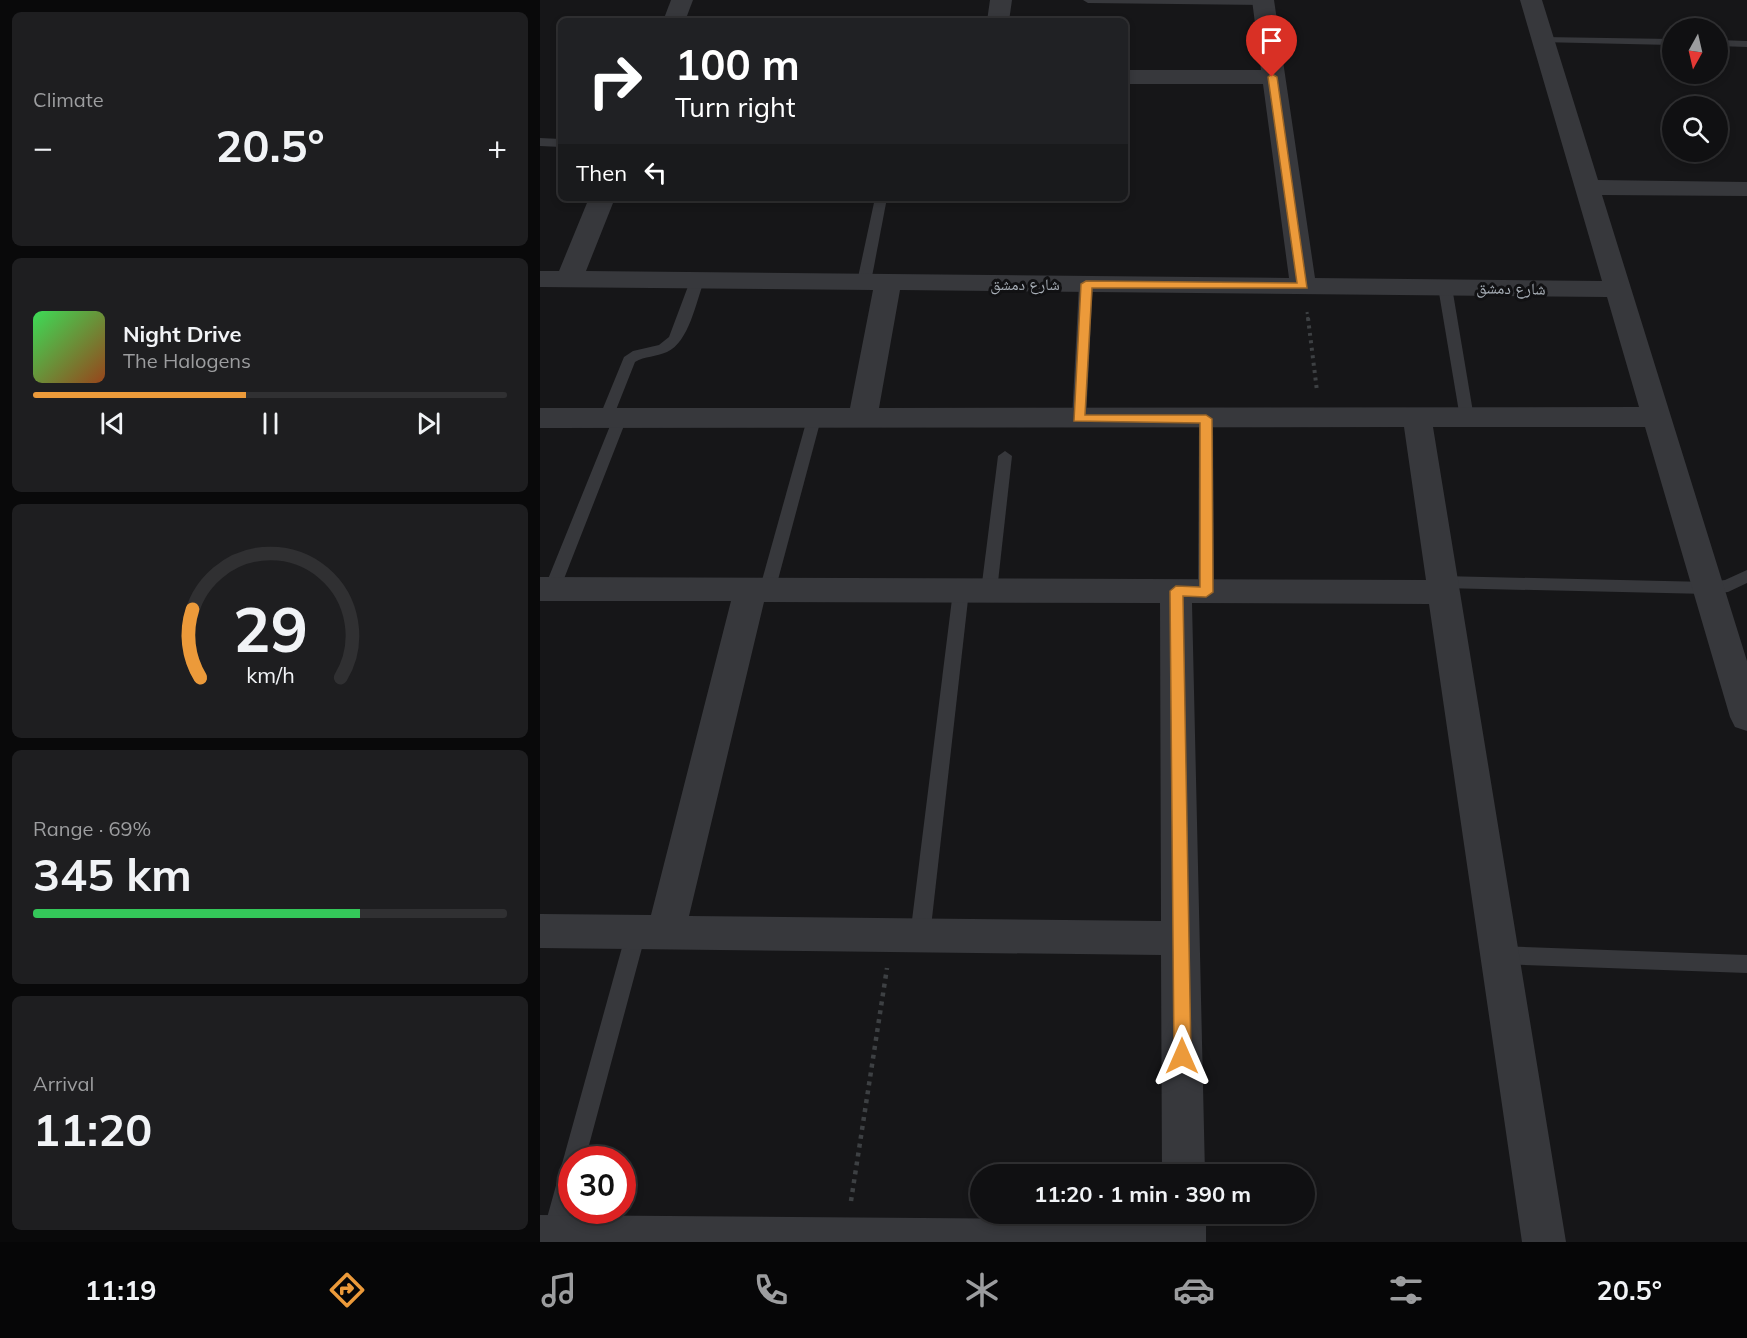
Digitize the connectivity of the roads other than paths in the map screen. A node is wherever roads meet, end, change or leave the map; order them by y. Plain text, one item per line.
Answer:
1 (682, 0) edge
2 (1001, 0) edge
3 (1088, 0) edge
4 (1531, 0) edge
5 (1263, 1) edge
6 (675, 18) edge
7 (998, 18) edge
8 (1543, 40) junction
9 (1662, 42) edge
10 (1728, 43) edge
11 (1747, 44) edge
12 (1128, 77) edge
13 (1272, 77) junction
14 (540, 142) edge
15 (558, 143) edge
16 (1589, 187) junction
17 (1747, 189) edge
18 (601, 201) edge
19 (881, 201) edge
20 (1605, 244) junction
21 (540, 279) edge
22 (568, 280) junction
23 (697, 281) junction
24 (876, 282) junction
25 (1086, 284) junction
26 (1303, 286) junction
27 (1445, 287) junction
28 (1533, 288) junction
29 (1618, 289) junction
30 (1632, 335) junction
31 (1657, 417) junction
32 (540, 418) edge
33 (613, 418) junction
34 (1417, 418) junction
35 (1467, 418) junction
36 (814, 419) junction
37 (862, 419) junction
38 (1078, 419) junction
39 (1206, 419) junction
40 (1005, 456) dead end
41 (1747, 576) edge
42 (1443, 587) junction
43 (1708, 588) junction
44 (546, 589) edge
45 (759, 591) junction
46 (975, 591) junction
47 (1191, 591) junction
48 (1747, 717) edge
49 (540, 932) edge
50 (651, 933) junction
51 (906, 935) junction
52 (1181, 938) junction
53 (1499, 954) junction
54 (1747, 964) edge
55 (579, 1146) edge
56 (1184, 1164) edge
57 (558, 1208) edge
58 (1184, 1224) edge
59 (547, 1237) edge
60 (672, 1240) edge
61 (1023, 1242) edge
62 (1172, 1242) edge
63 (1184, 1242) edge
64 (1544, 1242) edge

1 - 6 street
2 - 7 street
3 - 5 lane
4 - 8 street
5 - 13 street
8 - 9 lane
8 - 16 street
10 - 11 lane
12 - 13 street
13 - 26 street
14 - 15 lane
16 - 17 street
16 - 20 street
18 - 22 street
19 - 24 lane
20 - 28 street
20 - 29 street
21 - 22 street, شارع دمشق
22 - 23 street, شارع دمشق
23 - 24 street, شارع دمشق
23 - 33 lane
24 - 25 street, شارع دمشق
24 - 37 street
25 - 26 street, شارع دمشق
25 - 38 lane
26 - 27 street, شارع دمشق
27 - 28 street, شارع دمشق
27 - 35 lane
28 - 29 street, شارع دمشق
28 - 30 street
29 - 30 street
30 - 31 street
31 - 35 street
31 - 43 street
32 - 33 street
33 - 36 street
33 - 44 lane
34 - 35 street
34 - 39 street
34 - 42 street
36 - 37 street
36 - 45 lane
37 - 38 street
38 - 39 street
39 - 47 lane
40 - 46 lane
41 - 43 lane
42 - 43 lane
42 - 47 street
42 - 53 street
43 - 48 street
44 - 45 street
45 - 46 street
45 - 50 street
46 - 47 street
46 - 51 lane
47 - 52 street
49 - 50 street
50 - 51 street
50 - 55 lane
51 - 52 street
52 - 56 street
53 - 54 lane
53 - 64 street
57 - 59 lane
58 - 63 street
59 - 60 street
60 - 61 street
61 - 62 street

